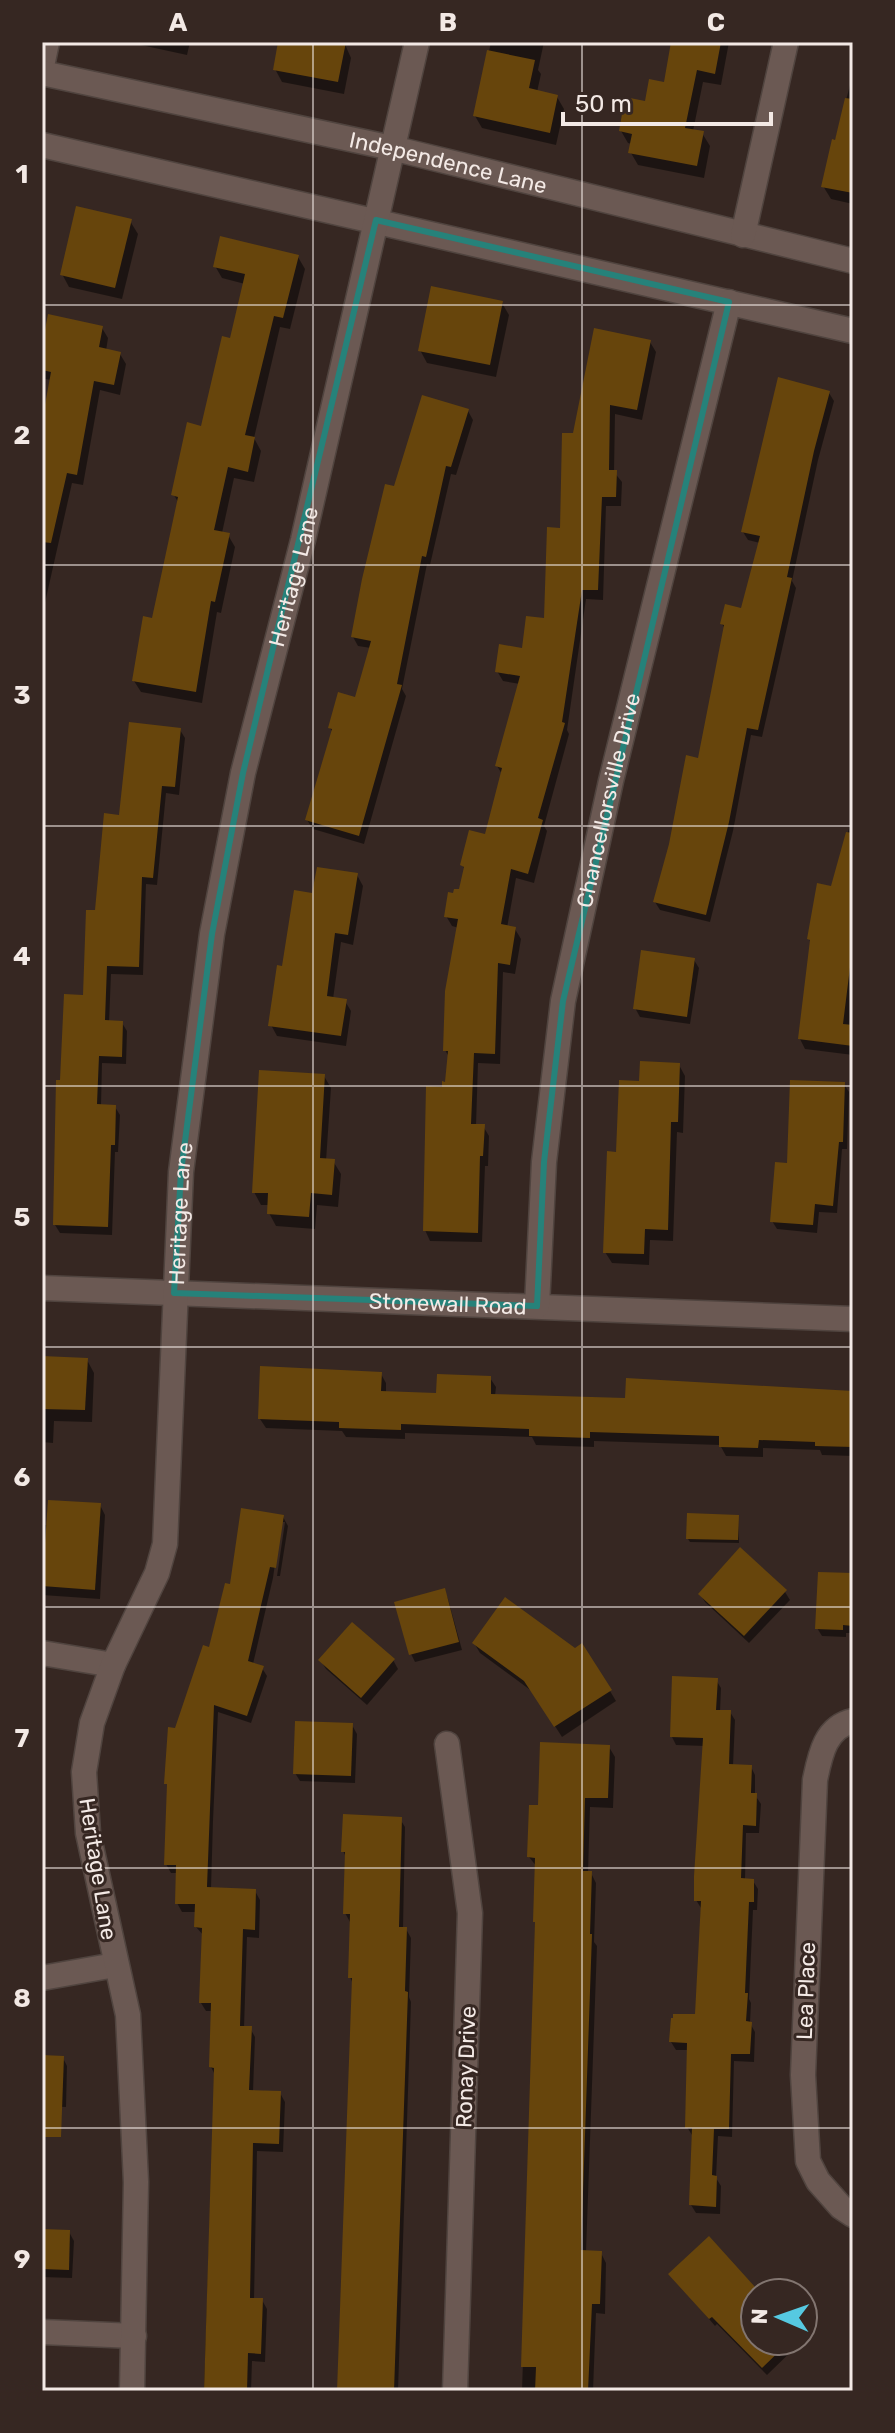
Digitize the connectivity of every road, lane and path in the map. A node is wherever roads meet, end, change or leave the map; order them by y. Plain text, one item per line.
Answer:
1 (47, 42) edge
2 (417, 42) edge
3 (786, 42) edge
4 (42, 66) edge
5 (42, 73) edge
6 (42, 145) edge
7 (392, 148) junction
8 (376, 220) junction
9 (743, 235) junction
10 (853, 261) edge
11 (729, 302) junction
12 (853, 331) edge
13 (42, 1288) edge
14 (174, 1293) junction
15 (537, 1306) junction
16 (853, 1319) edge
17 (42, 1653) edge
18 (113, 1665) junction
19 (853, 1721) edge
20 (447, 1744) dead end
21 (115, 1965) junction
22 (42, 1978) edge
23 (853, 2215) edge
24 (42, 2332) edge
25 (134, 2336) junction
26 (132, 2391) edge
27 (455, 2391) edge

1 - 4 street
2 - 7 street, Heritage Lane
3 - 9 street
5 - 7 street, Independence Lane
6 - 8 street
7 - 8 street, Heritage Lane
7 - 9 street, Independence Lane
8 - 11 street
8 - 14 street, Heritage Lane
9 - 10 street, Independence Lane
11 - 12 street
11 - 15 street, Chancellorsville Drive
13 - 14 street, Stonewall Road
14 - 15 street, Stonewall Road
14 - 18 street, Heritage Lane
15 - 16 street, Stonewall Road
17 - 18 street
18 - 21 street, Heritage Lane
19 - 23 street, Lea Place
20 - 27 street, Ronay Drive
21 - 22 street
21 - 25 street, Heritage Lane
24 - 25 street
25 - 26 street, Heritage Lane

